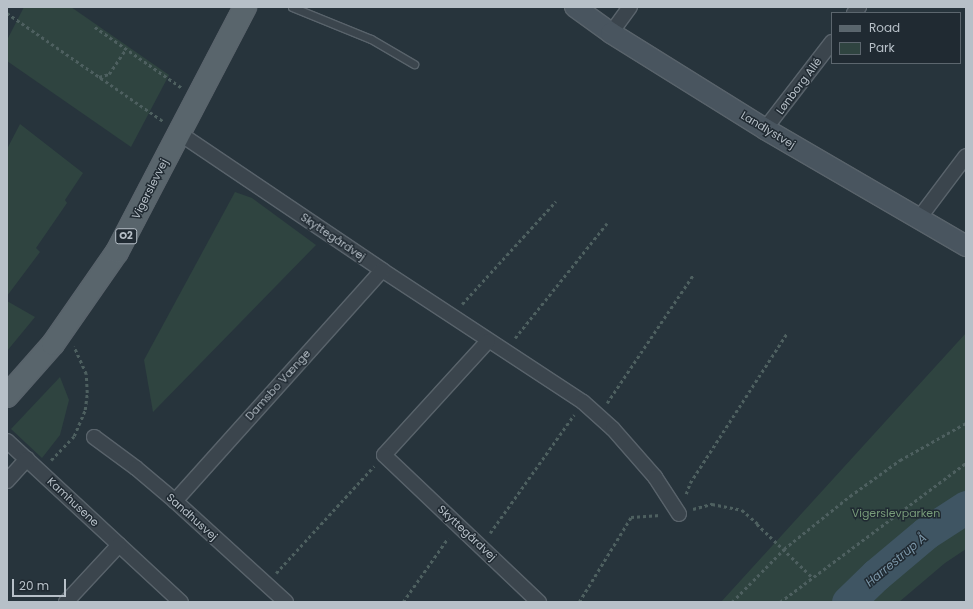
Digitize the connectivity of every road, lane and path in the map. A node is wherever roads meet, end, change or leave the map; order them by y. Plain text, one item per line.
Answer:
1 (245, 7) edge
2 (292, 7) edge
3 (575, 7) edge
4 (630, 7) edge
5 (7, 13) edge
6 (95, 27) dead end
7 (611, 33) junction
8 (831, 43) edge
9 (126, 49) junction
10 (414, 64) dead end
11 (98, 76) junction
12 (197, 98) junction
13 (765, 130) junction
14 (179, 133) junction
15 (966, 156) edge
16 (556, 201) dead end
17 (920, 217) junction
18 (607, 224) dead end
19 (966, 246) edge
20 (382, 270) junction
21 (693, 275) dead end
22 (451, 316) junction
23 (62, 333) junction
24 (787, 333) dead end
25 (488, 341) junction
26 (505, 351) junction
27 (7, 396) edge
28 (583, 402) junction
29 (599, 415) junction
30 (966, 423) edge
31 (94, 437) dead end
32 (7, 441) edge
33 (384, 456) junction
34 (966, 462) edge
35 (31, 464) junction
36 (7, 481) edge
37 (174, 500) junction
38 (679, 514) junction
39 (457, 524) junction
40 (119, 545) junction
41 (481, 546) junction
42 (784, 549) junction
43 (812, 578) junction
44 (266, 584) junction
45 (539, 601) edge
46 (66, 602) edge
47 (181, 602) edge
48 (286, 602) edge
49 (403, 602) edge
50 (579, 602) edge
51 (732, 602) edge
52 (780, 602) edge

1 - 12 main road, Vigerslevvej / O2
2 - 10 lane
3 - 7 street, Landlystvej
4 - 7 street
5 - 11 path
6 - 9 path
7 - 13 street, Landlystvej
8 - 13 street, Lønborg Allé
9 - 11 path
9 - 12 path
11 - 14 path
12 - 14 main road, Vigerslevvej / O2
13 - 17 street, Landlystvej
14 - 20 street, Skyttegårdvej
14 - 23 main road, Vigerslevvej / O2
15 - 17 street
16 - 22 path
17 - 19 street, Landlystvej
18 - 26 path
20 - 22 street, Skyttegårdvej
20 - 37 street, Damsbo Vænge
21 - 29 path
22 - 25 street, Skyttegårdvej
23 - 27 main road, Vigerslevvej / O2
23 - 35 path
24 - 38 path
25 - 26 street, Skyttegårdvej
25 - 33 street
26 - 28 street, Skyttegårdvej
28 - 29 street, Skyttegårdvej
28 - 41 path
29 - 38 street, Skyttegårdvej
30 - 42 path
31 - 37 street, Sandhusvej
32 - 35 street, Kamhusene
33 - 39 street, Skyttegårdvej
33 - 44 path
34 - 43 path
35 - 36 street
35 - 40 street, Kamhusene
37 - 44 street, Sandhusvej
38 - 42 path
38 - 50 path
39 - 41 street, Skyttegårdvej
39 - 49 path
40 - 46 street
40 - 47 street, Kamhusene
41 - 45 street, Skyttegårdvej
42 - 43 path
42 - 51 path
43 - 52 path
44 - 48 street, Sandhusvej

